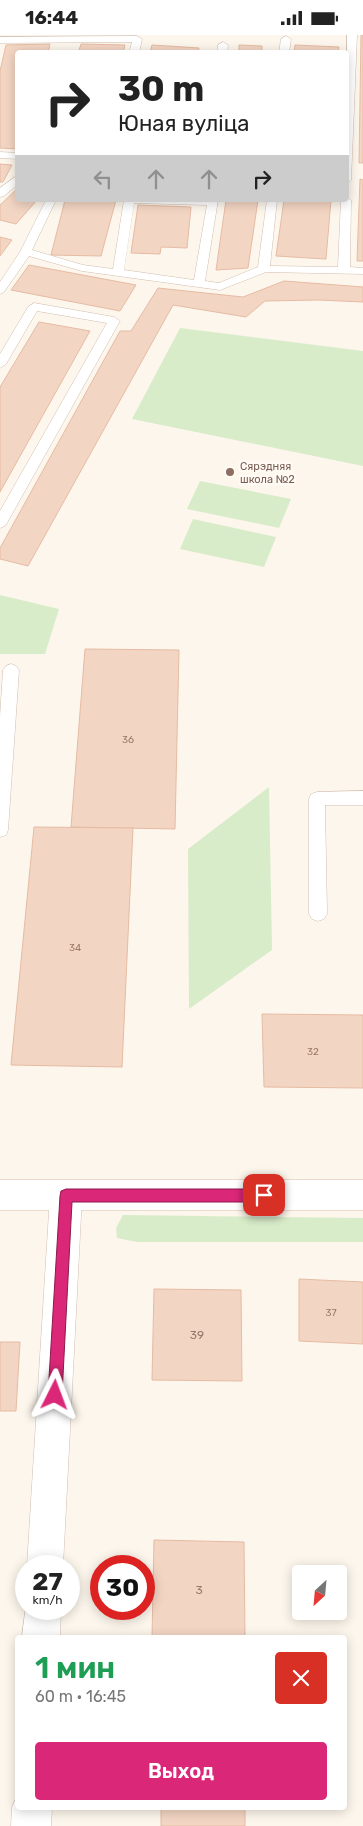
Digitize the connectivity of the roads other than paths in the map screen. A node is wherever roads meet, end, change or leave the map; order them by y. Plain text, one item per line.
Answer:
1 (352, 35) edge
2 (286, 39) dead end
3 (0, 40) edge
4 (62, 40) junction
5 (60, 50) edge
6 (135, 50) edge
7 (284, 50) edge
8 (0, 155) edge
9 (15, 156) edge
10 (349, 172) edge
11 (15, 180) edge
12 (0, 193) edge
13 (50, 202) dead end
14 (129, 202) edge
15 (212, 202) edge
16 (272, 202) edge
17 (346, 202) edge
18 (26, 252) junction
19 (264, 269) junction
20 (344, 270) junction
21 (363, 271) edge
22 (118, 273) junction
23 (199, 284) junction
24 (0, 290) edge
25 (0, 364) edge
26 (0, 523) edge
27 (11, 670) dead end
28 (363, 798) edge
29 (0, 830) edge
30 (318, 914) dead end
31 (0, 1195) edge
32 (363, 1195) edge
33 (66, 1196) junction
34 (46, 1555) edge
35 (42, 1620) edge
36 (41, 1635) edge
37 (32, 1810) edge
38 (31, 1826) edge

1 - 10 lane
2 - 7 lane
3 - 4 lane
4 - 5 lane
4 - 6 lane
8 - 9 lane
11 - 12 lane
13 - 18 lane
14 - 22 lane
15 - 23 lane
16 - 19 lane
17 - 20 lane
18 - 22 lane
18 - 24 lane
19 - 20 lane
19 - 23 lane
20 - 21 lane
22 - 23 lane
25 - 26 lane
27 - 29 lane
28 - 30 lane
31 - 33 street
32 - 33 street
33 - 34 street
35 - 36 street
37 - 38 street

